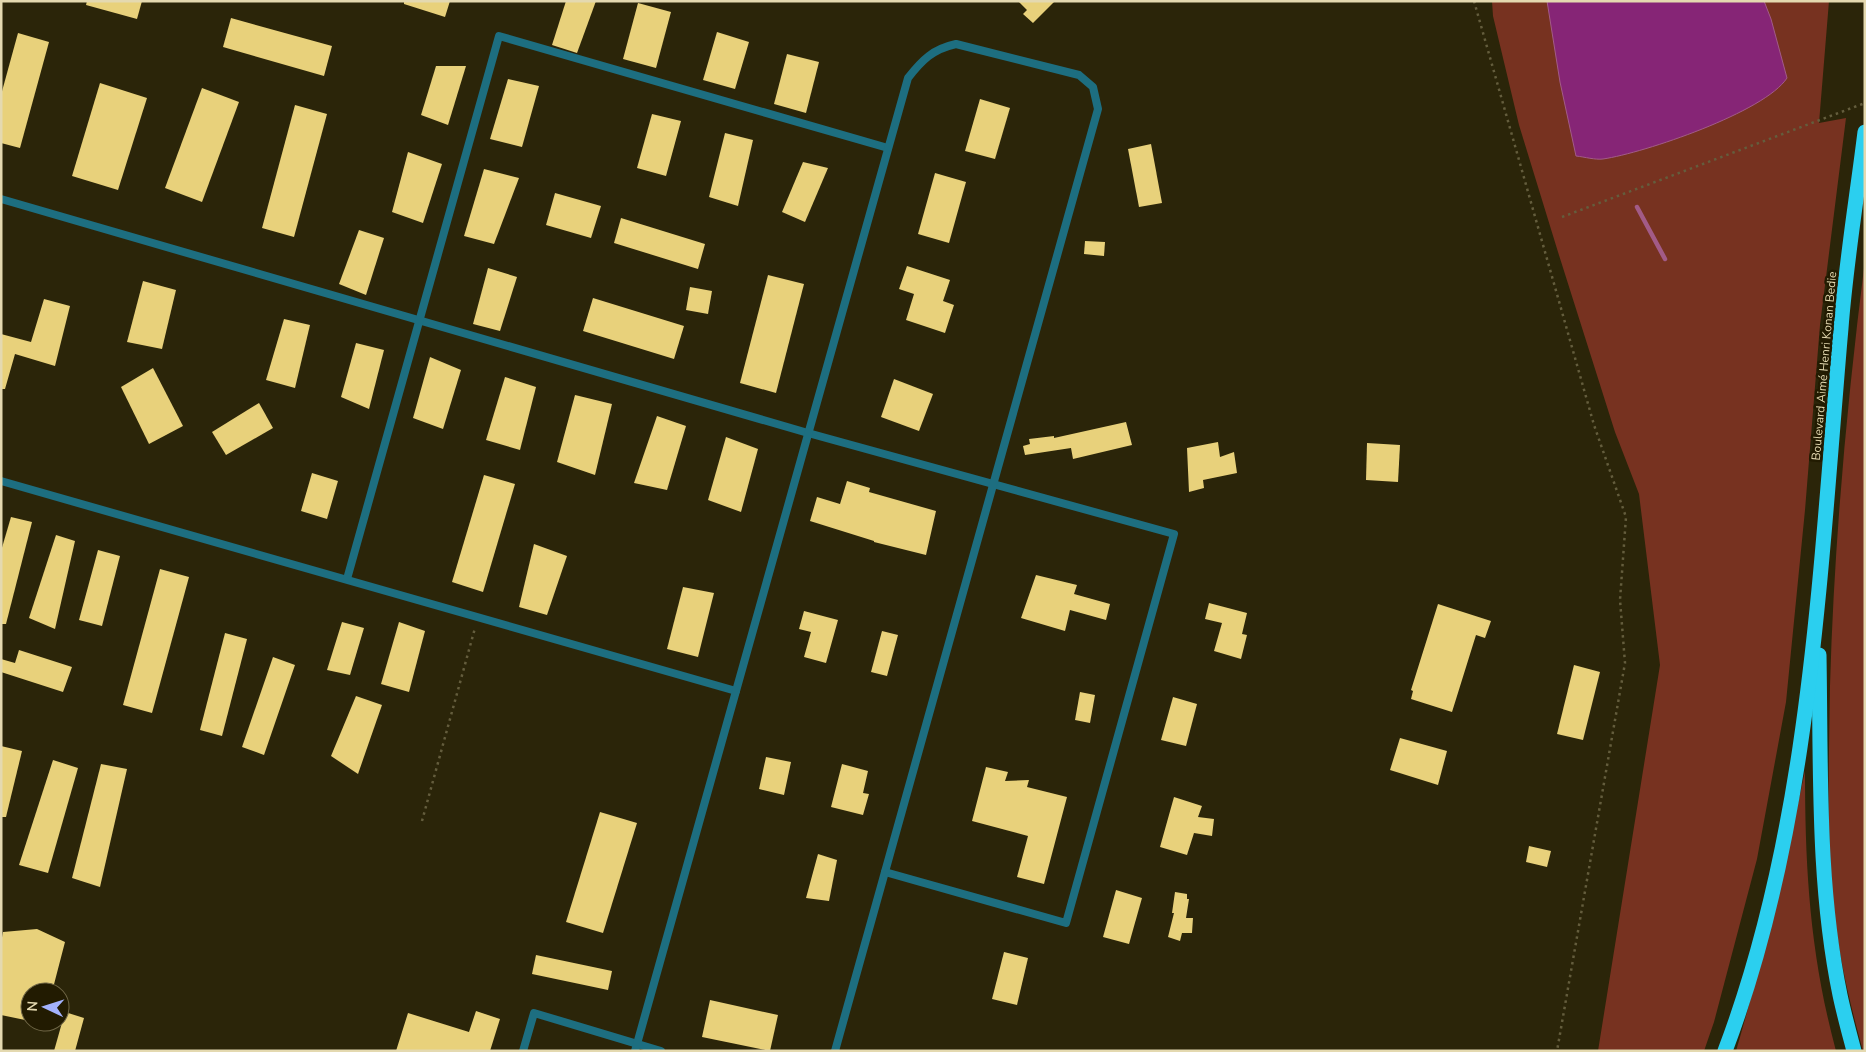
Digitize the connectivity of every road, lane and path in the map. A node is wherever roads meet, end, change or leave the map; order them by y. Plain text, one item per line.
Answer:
1 (1474, 1) edge
2 (1865, 103) edge
3 (1865, 132) edge
4 (888, 148) junction
5 (1, 199) edge
6 (1562, 217) dead end
7 (419, 321) junction
8 (808, 433) junction
9 (1, 481) edge
10 (993, 483) junction
11 (347, 579) junction
12 (1819, 603) junction
13 (478, 616) junction
14 (736, 692) junction
15 (422, 821) dead end
16 (884, 872) junction
17 (636, 1047) edge
18 (523, 1051) edge
19 (661, 1051) edge
20 (835, 1051) edge
21 (1557, 1051) edge
22 (1725, 1051) edge
23 (1854, 1051) edge

1 - 21 path
2 - 6 path
3 - 12 highway, Boulevard Aimé Henri Konan Bedie
4 - 7 lane
4 - 8 lane
4 - 10 lane
5 - 7 lane
7 - 8 lane
7 - 11 lane
8 - 10 lane
8 - 14 lane
9 - 11 lane
10 - 16 lane
10 - 16 lane
11 - 13 lane
12 - 22 highway
12 - 23 highway
13 - 14 lane
13 - 15 path
14 - 17 lane
16 - 20 lane
17 - 18 lane
17 - 19 lane

